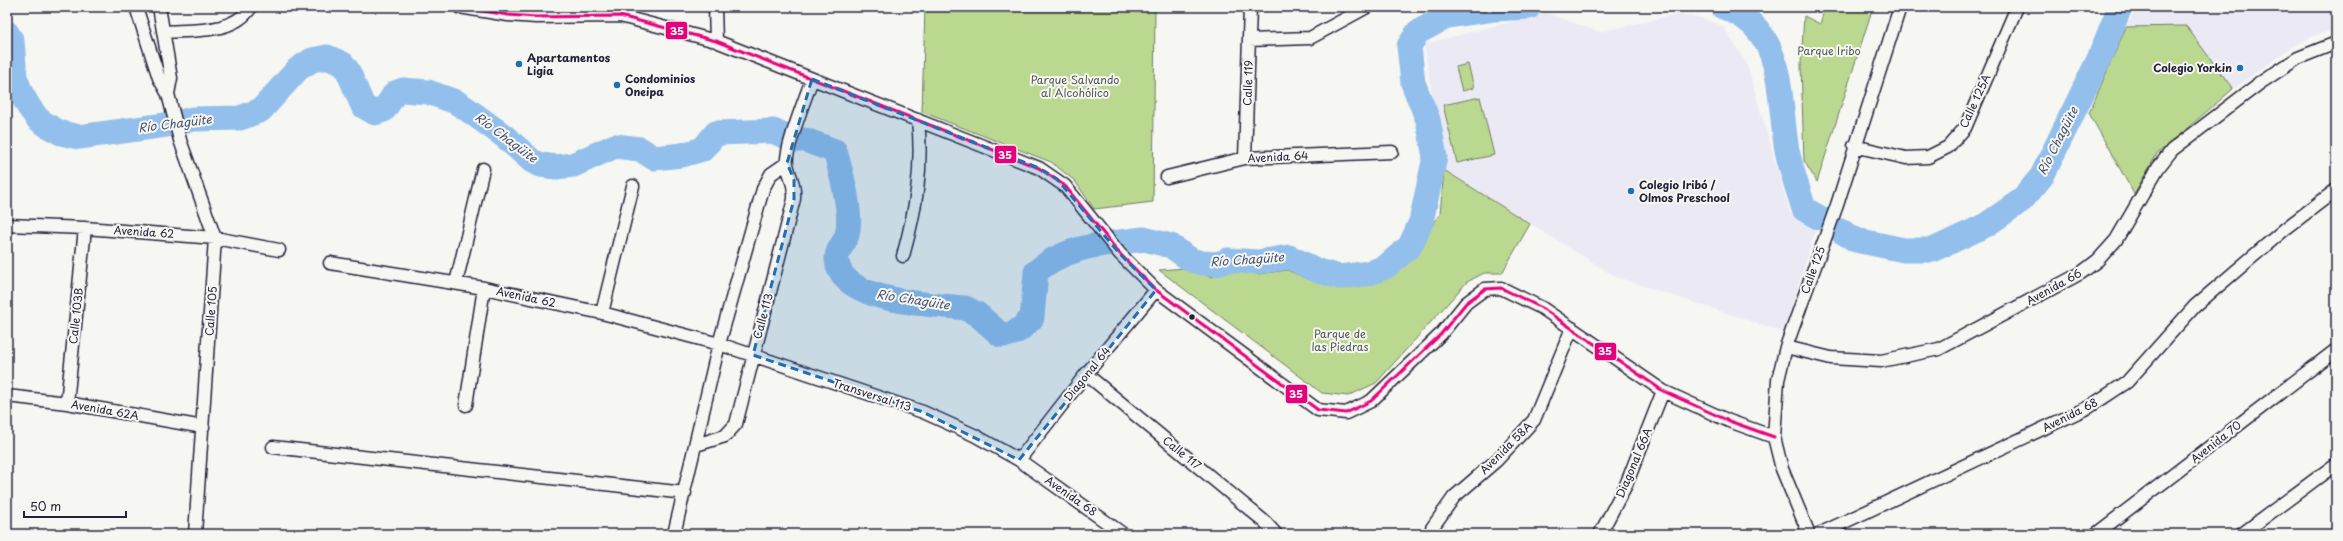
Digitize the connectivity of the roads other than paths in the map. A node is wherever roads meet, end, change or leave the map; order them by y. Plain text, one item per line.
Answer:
1 (136, 7) edge
2 (159, 7) edge
3 (459, 7) edge
4 (715, 7) edge
5 (1250, 7) edge
6 (1367, 7) edge
7 (1900, 7) edge
8 (2017, 7) edge
9 (249, 9) edge
10 (164, 32) junction
11 (1250, 40) junction
12 (716, 41) junction
13 (2336, 42) edge
14 (812, 79) junction
15 (168, 94) junction
16 (918, 120) junction
17 (1854, 146) junction
18 (1392, 152) dead end
19 (788, 157) junction
20 (1245, 158) junction
21 (483, 169) dead end
22 (1167, 177) dead end
23 (633, 186) dead end
24 (2336, 190) edge
25 (7, 225) edge
26 (85, 228) junction
27 (215, 238) junction
28 (280, 250) dead end
29 (903, 256) dead end
30 (330, 263) dead end
31 (456, 283) junction
32 (484, 288) junction
33 (1156, 290) junction
34 (602, 313) junction
35 (1572, 328) junction
36 (719, 344) junction
37 (1786, 347) junction
38 (2336, 350) edge
39 (753, 355) junction
40 (1086, 374) junction
41 (1663, 391) junction
42 (7, 396) edge
43 (67, 403) junction
44 (466, 405) dead end
45 (203, 427) junction
46 (1774, 437) junction
47 (696, 445) junction
48 (273, 447) dead end
49 (1019, 460) junction
50 (2336, 464) edge
51 (685, 492) junction
52 (2101, 532) edge
53 (195, 534) edge
54 (674, 534) edge
55 (1123, 534) edge
56 (1276, 534) edge
57 (1432, 534) edge
58 (1601, 534) edge
59 (1809, 534) edge
60 (1819, 534) edge
61 (2242, 534) edge

1 - 15 street, Calle 105
2 - 10 street, Calle 105
3 - 12 street
4 - 12 street
5 - 11 street, Calle 119
6 - 11 street
7 - 17 street, Calle 125
8 - 17 street, Calle 125A
9 - 10 street
10 - 15 street, Calle 105
11 - 20 street, Calle 119
12 - 14 street
13 - 37 street, Avenida 66
14 - 16 street
14 - 19 street
15 - 27 street, Calle 105
16 - 29 street
16 - 33 street
17 - 37 street, Calle 125
18 - 20 street, Avenida 64
19 - 36 street
19 - 39 street, Calle 113
20 - 22 street, Avenida 64
21 - 31 street
23 - 34 street
24 - 60 street, Avenida 68
25 - 26 street, Avenida 62
26 - 27 street, Avenida 62
26 - 43 street, Calle 103B
27 - 28 street, Avenida 62
27 - 45 street, Calle 105
30 - 31 street, Avenida 62
31 - 32 street, Avenida 62
32 - 34 street, Avenida 62
32 - 44 street
33 - 35 street
33 - 40 street, Diagonal 64
34 - 36 street, Avenida 62
35 - 41 street
35 - 57 street, Avenida 58A
36 - 39 street, Transversal 113
36 - 47 street
37 - 46 street, Calle 125
38 - 52 street, Avenida 70
39 - 47 street, Calle 113
39 - 49 street, Transversal 113
40 - 49 street, Diagonal 64
40 - 56 street, Calle 117
41 - 46 street
41 - 58 street, Diagonal 66A
42 - 43 street, Avenida 62A
43 - 45 street, Avenida 62A
45 - 53 street, Calle 105
46 - 59 street, Calle 125
47 - 51 street
48 - 51 street
49 - 55 street, Avenida 68
50 - 61 street
51 - 54 street

